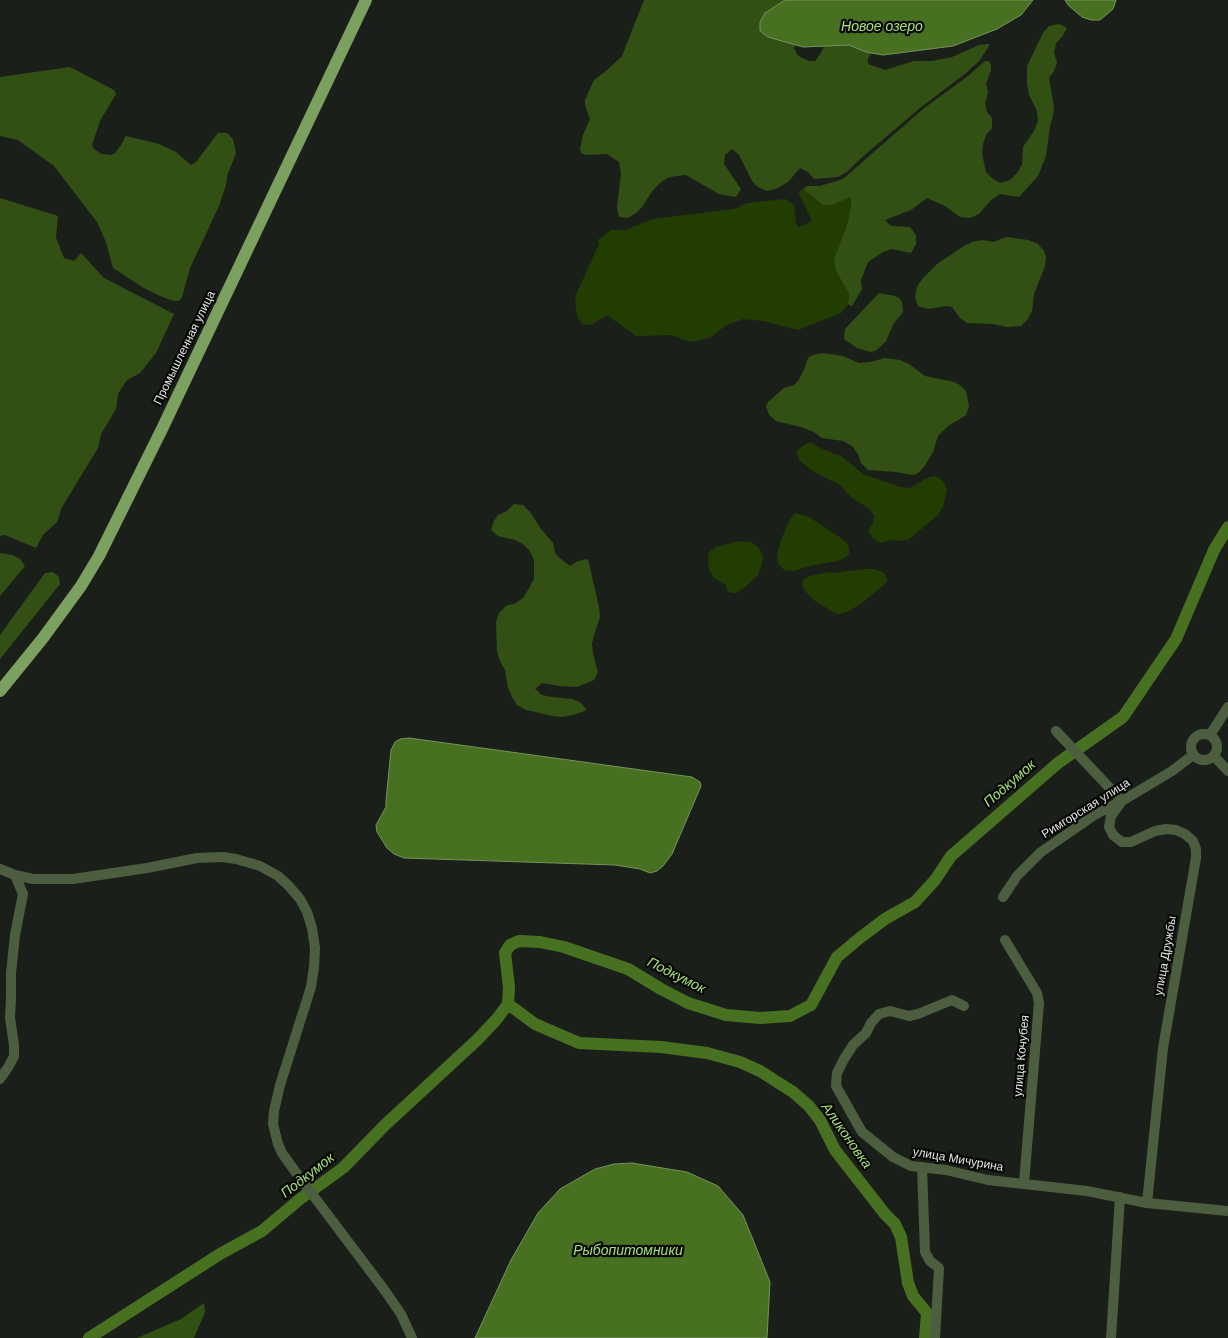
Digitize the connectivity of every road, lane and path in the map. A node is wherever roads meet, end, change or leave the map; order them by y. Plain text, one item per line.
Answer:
1 (366, 0) edge
2 (0, 691) edge
3 (1228, 707) edge
4 (1056, 731) dead end
5 (1210, 735) junction
6 (1193, 755) junction
7 (1214, 756) junction
8 (1228, 771) edge
9 (1122, 801) junction
10 (0, 869) edge
11 (15, 875) junction
12 (1003, 897) dead end
13 (1004, 940) dead end
14 (964, 1006) dead end
15 (0, 1079) edge
16 (922, 1167) junction
17 (1024, 1183) junction
18 (1120, 1197) junction
19 (1147, 1203) junction
20 (1228, 1211) edge
21 (412, 1338) edge
22 (935, 1338) edge
23 (1111, 1338) edge

1 - 2 main road, Промышленная улица
3 - 5 street
4 - 9 street
5 - 6 street
5 - 7 street
6 - 7 street
6 - 9 street, Римгорская улица
7 - 8 street
9 - 12 street, Римгорская улица
9 - 19 street, улица Дружбы
10 - 11 street
11 - 15 street
11 - 21 street
13 - 17 street, улица Кочубея
14 - 16 street, улица Мичурина
16 - 17 street, улица Мичурина
16 - 22 street
17 - 18 street, улица Мичурина
18 - 19 street, улица Мичурина
18 - 23 street
19 - 20 street, улица Мичурина

